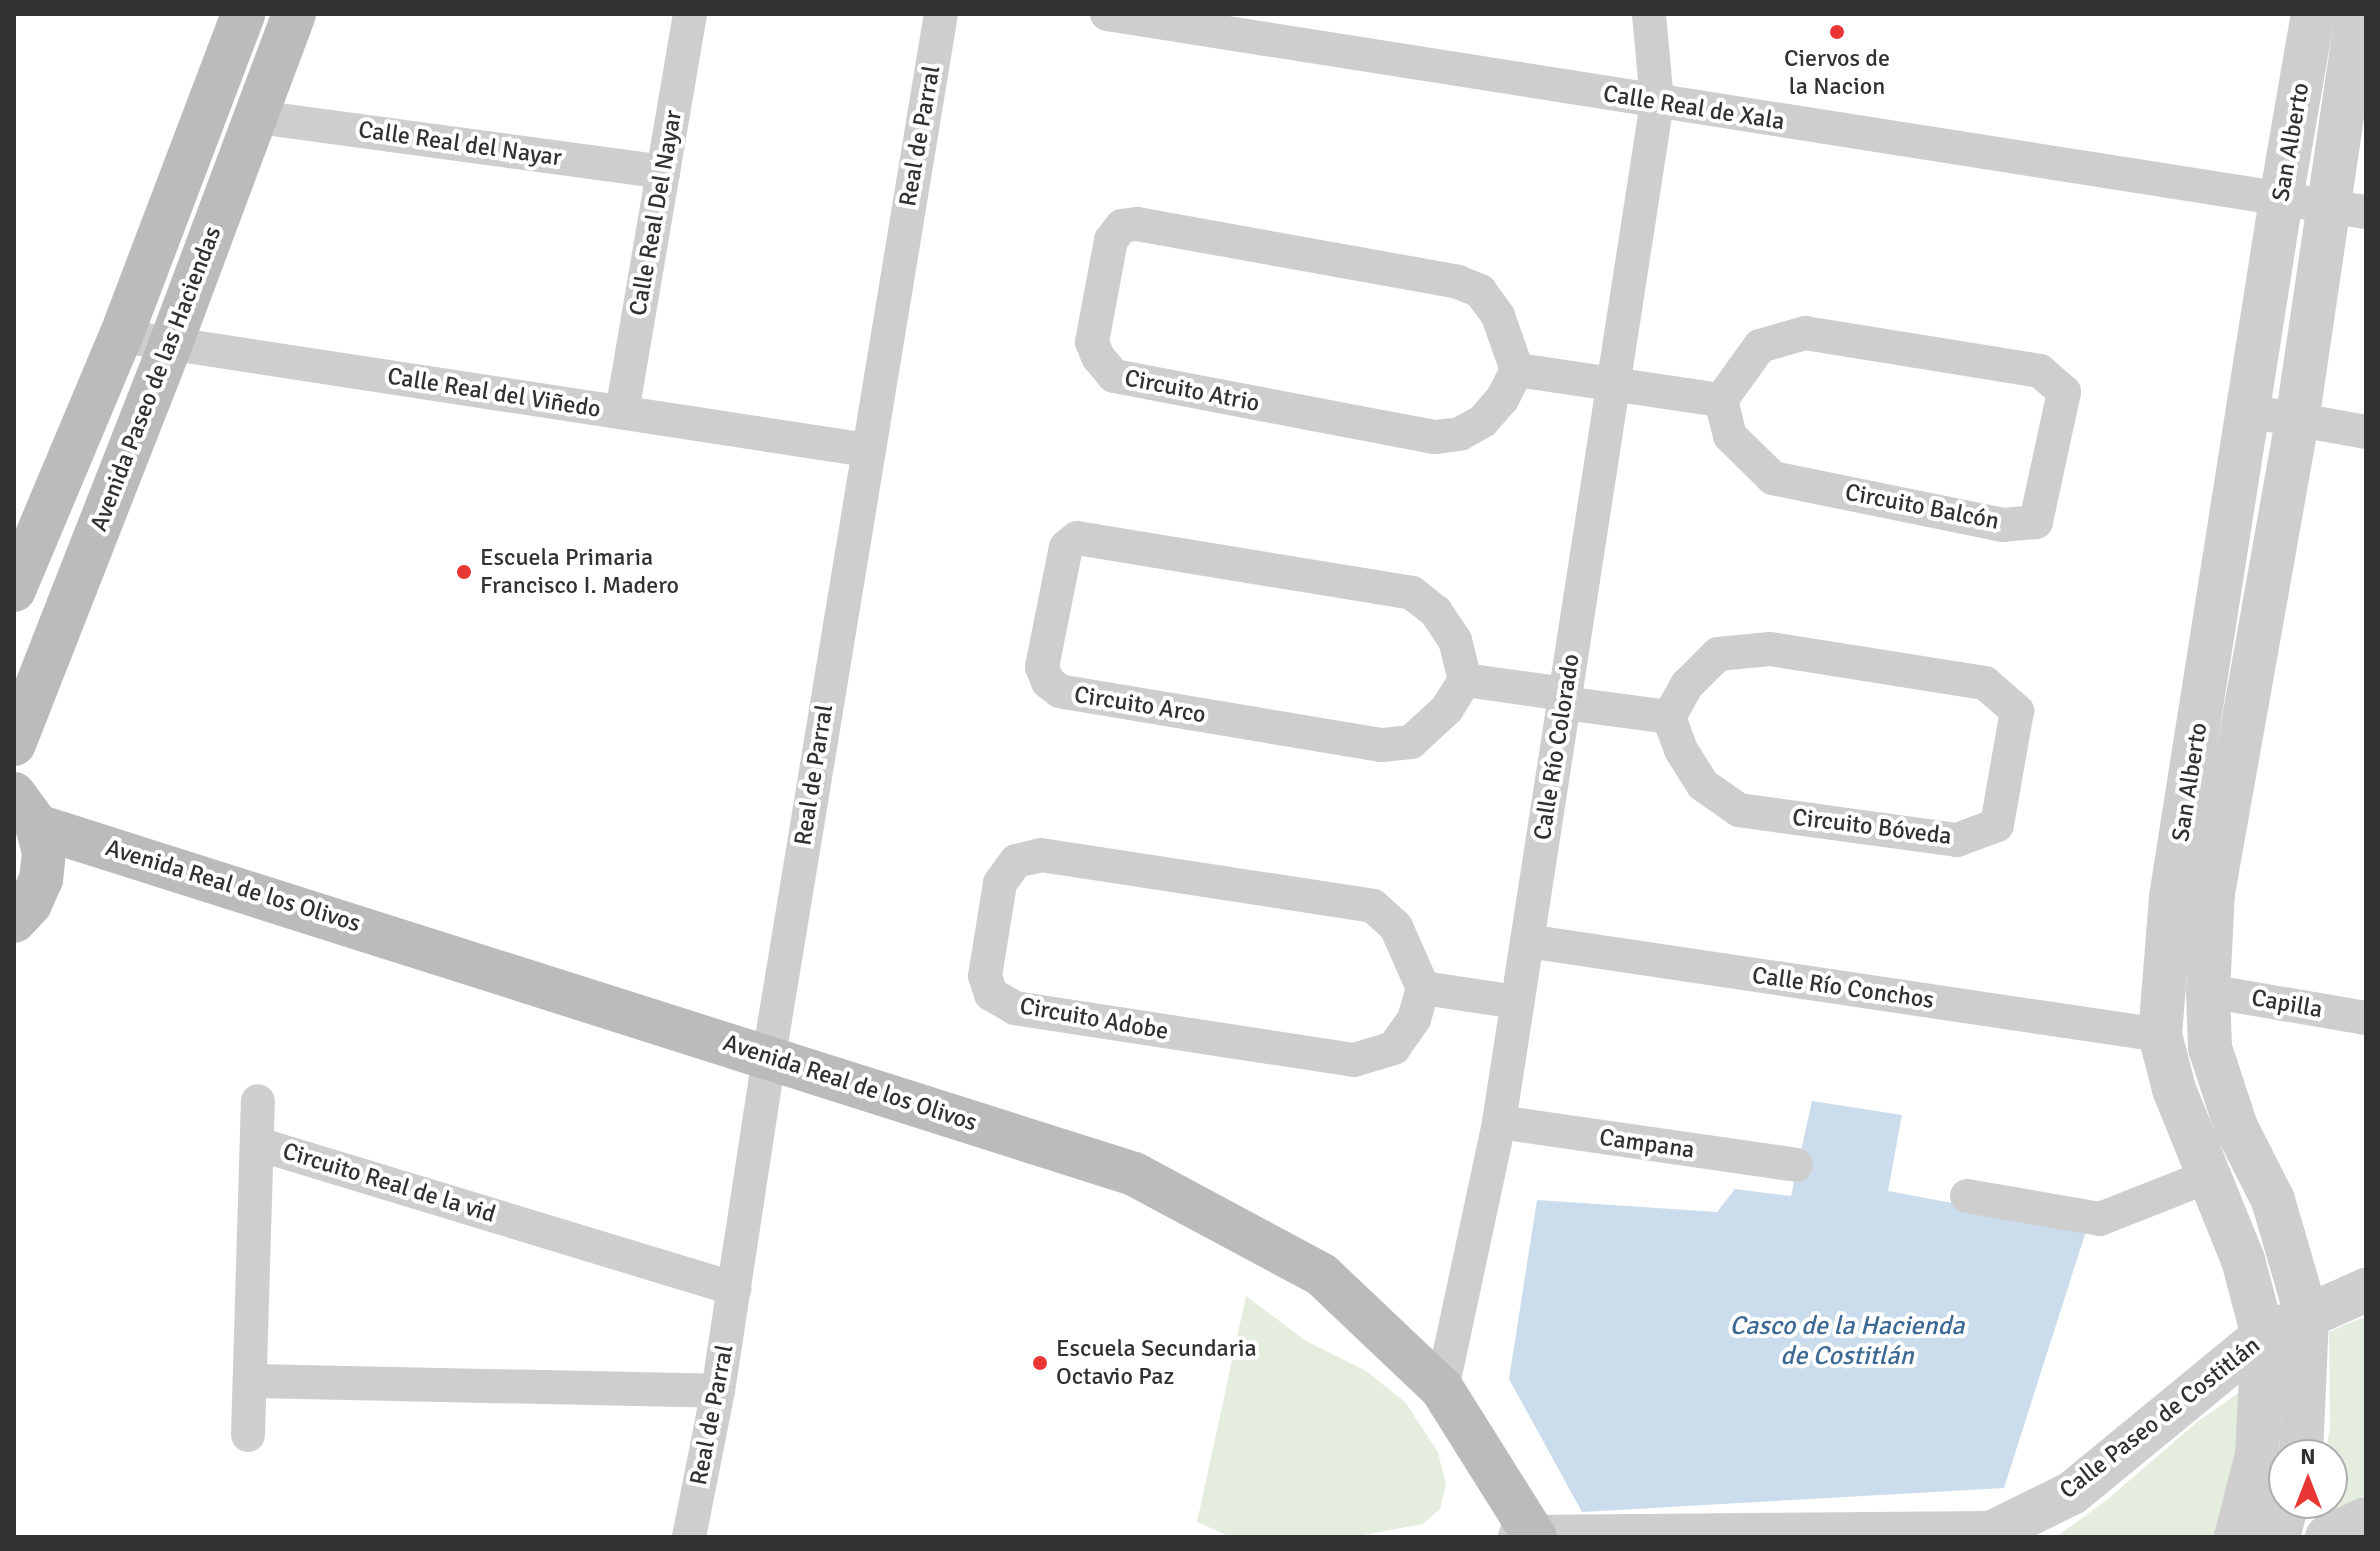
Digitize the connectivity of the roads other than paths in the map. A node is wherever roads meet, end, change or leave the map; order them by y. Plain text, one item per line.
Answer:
1 (243, 14) edge
2 (294, 14) edge
3 (690, 14) edge
4 (941, 14) edge
5 (1107, 14) edge
6 (1649, 14) edge
7 (2313, 14) edge
8 (2357, 14) edge
9 (1657, 102) junction
10 (257, 117) junction
11 (663, 172) junction
12 (2281, 199) junction
13 (2348, 208) edge
14 (121, 336) junction
15 (171, 343) junction
16 (1517, 370) junction
17 (1613, 385) junction
18 (1721, 400) junction
19 (2248, 411) junction
20 (622, 412) junction
21 (2297, 421) junction
22 (2366, 432) edge
23 (867, 450) junction
24 (14, 590) edge
25 (1465, 680) junction
26 (1564, 699) junction
27 (1669, 717) junction
28 (14, 744) edge
29 (26, 810) edge
30 (14, 921) edge
31 (1527, 941) junction
32 (1423, 988) junction
33 (2208, 991) junction
34 (1517, 1002) junction
35 (2366, 1018) edge
36 (2160, 1035) junction
37 (769, 1056) junction
38 (258, 1101) dead end
39 (1499, 1122) junction
40 (258, 1144) junction
41 (1796, 1165) dead end
42 (2211, 1175) junction
43 (1967, 1196) dead end
44 (734, 1289) junction
45 (2366, 1290) edge
46 (2307, 1317) junction
47 (2263, 1336) junction
48 (252, 1381) junction
49 (1442, 1389) junction
50 (718, 1391) junction
51 (248, 1435) dead end
52 (2302, 1439) edge
53 (2366, 1519) edge
54 (1530, 1536) edge
55 (689, 1537) edge
56 (2236, 1537) edge
57 (2327, 1537) edge

1 - 14 main road, Avenida Paseo de las Haciendas
2 - 10 main road, Avenida Paseo de las Haciendas
3 - 11 street, Calle Real Del Nayar
4 - 23 street, Real de Parral
5 - 9 street, Calle Real de Xala
6 - 9 street, Calle Río Colorado
7 - 12 street, San Alberto
8 - 13 street, San Alberto
9 - 12 street, Calle Real de Xala
9 - 17 street, Calle Río Colorado
10 - 11 street, Calle Real del Nayar
10 - 15 main road, Avenida Paseo de las Haciendas
11 - 20 street, Calle Real Del Nayar
12 - 13 street, Calle Real de Xala
12 - 19 street, San Alberto
13 - 21 street, San Alberto
14 - 15 street, Calle Real del Viñedo
14 - 24 main road, Avenida Paseo de las Haciendas
15 - 20 street, Calle Real del Viñedo
15 - 28 main road, Avenida Paseo de las Haciendas
16 - 16 street, Circuito Atrio
16 - 17 street
17 - 18 street
17 - 26 street, Calle Río Colorado
18 - 18 street, Circuito Balcón
19 - 21 street
19 - 36 street, San Alberto
20 - 23 street, Calle Real del Viñedo
21 - 22 street
21 - 33 street, San Alberto
23 - 37 street, Real de Parral
25 - 25 street, Circuito Arco
25 - 26 street
26 - 27 street
26 - 31 street, Calle Río Colorado
27 - 27 street, Circuito Bóveda
29 - 30 main road
29 - 37 main road, Avenida Real de los Olivos
31 - 34 street, Calle Río Colorado
31 - 36 street, Calle Río Conchos
32 - 32 street, Circuito Adobe
32 - 34 street
33 - 35 street, Capilla
33 - 46 street, San Alberto
34 - 39 street, Calle Río Colorado
36 - 42 street, San Alberto
37 - 44 street, Real de Parral
37 - 49 main road, Avenida Real de los Olivos
38 - 40 street
39 - 41 street, Campana
39 - 49 street, Calle Río Colorado
40 - 44 street, Circuito Real de la vid
40 - 48 street, Circuito Real de la vid
42 - 43 street
42 - 47 street, San Alberto
44 - 50 street, Real de Parral
45 - 46 street, Calle Paseo de Costitlán
46 - 47 street, Calle Paseo de Costitlán
46 - 52 street, San Alberto
47 - 54 street, Calle Paseo de Costitlán
47 - 56 street, San Alberto
48 - 50 street
48 - 51 street, Circuito Real de la vid
49 - 54 main road, Avenida Real de los Olivos
50 - 55 street, Real de Parral
53 - 57 street

